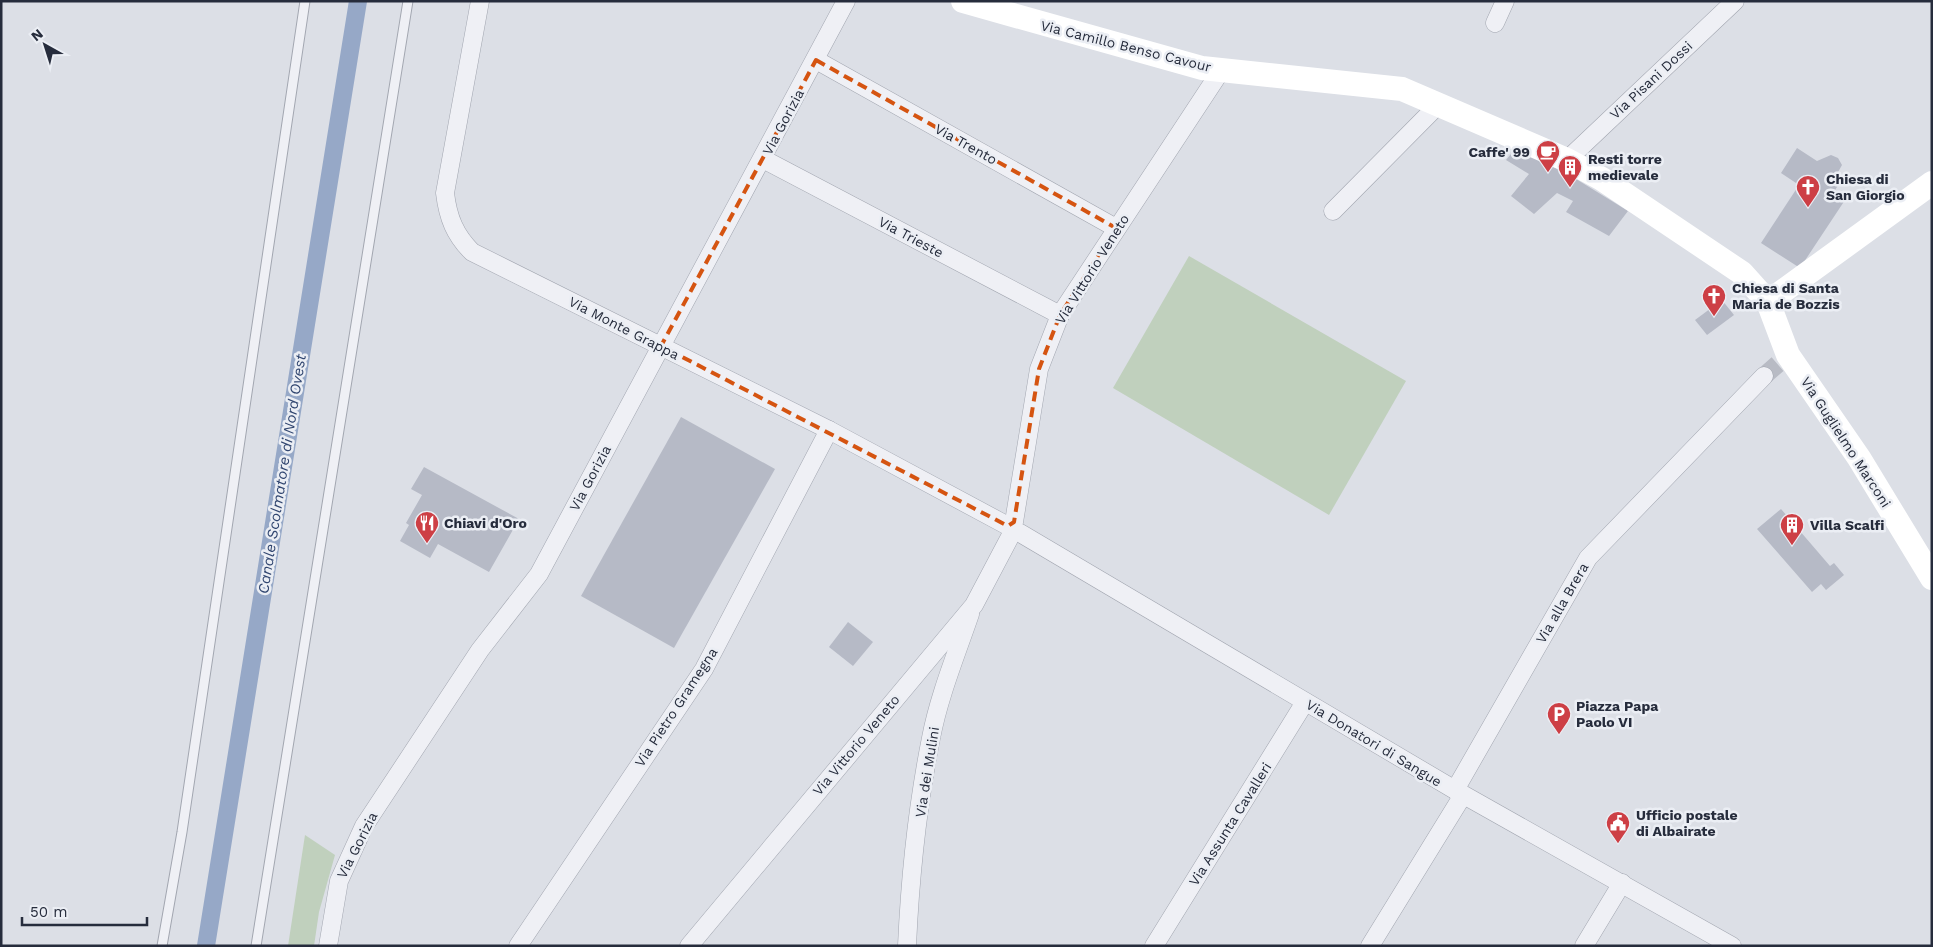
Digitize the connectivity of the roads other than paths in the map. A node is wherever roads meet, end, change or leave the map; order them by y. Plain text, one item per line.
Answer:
1 (305, 1) edge
2 (408, 1) edge
3 (480, 1) edge
4 (846, 1) edge
5 (963, 1) edge
6 (1505, 1) edge
7 (1735, 1) edge
8 (1006, 8) edge
9 (1495, 23) dead end
10 (816, 60) junction
11 (1222, 69) junction
12 (1438, 105) junction
13 (763, 159) junction
14 (1566, 160) junction
15 (1927, 193) edge
16 (1333, 211) dead end
17 (1116, 228) junction
18 (1768, 302) junction
19 (1060, 315) junction
20 (661, 346) junction
21 (1764, 376) tunnel mouth
22 (829, 430) junction
23 (1013, 529) junction
24 (1932, 578) edge
25 (974, 604) junction
26 (1305, 702) junction
27 (1459, 793) junction
28 (1622, 883) junction
29 (162, 946) edge
30 (256, 946) edge
31 (328, 946) edge
32 (518, 946) edge
33 (689, 946) edge
34 (907, 946) edge
35 (1154, 946) edge
36 (1370, 946) edge
37 (1584, 946) edge
38 (1732, 946) edge

1 - 29 lane
2 - 30 lane
3 - 20 street, Via Monte Grappa
4 - 10 street, Via Gorizia
5 - 8 street, Via Camillo Benso Cavour
6 - 9 street
7 - 14 street, Via Pisani Dossi
8 - 11 street, Via Camillo Benso Cavour
10 - 13 street, Via Gorizia
10 - 17 street, Via Trento
11 - 12 street, Via Camillo Benso Cavour
11 - 17 street, Via Vittorio Veneto
12 - 14 street, Via Camillo Benso Cavour
12 - 16 street
13 - 19 street, Via Trieste
13 - 20 street, Via Gorizia
14 - 18 street, Via Camillo Benso Cavour
15 - 18 street
17 - 19 street, Via Vittorio Veneto
18 - 24 street, Via Guglielmo Marconi
19 - 23 street, Via Vittorio Veneto
20 - 22 street, Via Monte Grappa
20 - 31 street, Via Gorizia
21 - 27 street, Via alla Brera
22 - 23 street, Via Monte Grappa
22 - 32 street, Via Pietro Gramegna
23 - 25 street, Via Vittorio Veneto
23 - 26 street, Via Donatori di Sangue
25 - 33 street, Via Vittorio Veneto
25 - 34 street, Via dei Mulini
26 - 27 street, Via Donatori di Sangue
26 - 35 street, Via Assunta Cavalleri
27 - 28 street, Via Donatori di Sangue
27 - 36 street, Via alla Brera
28 - 37 street
28 - 38 street, Via Donatori di Sangue

